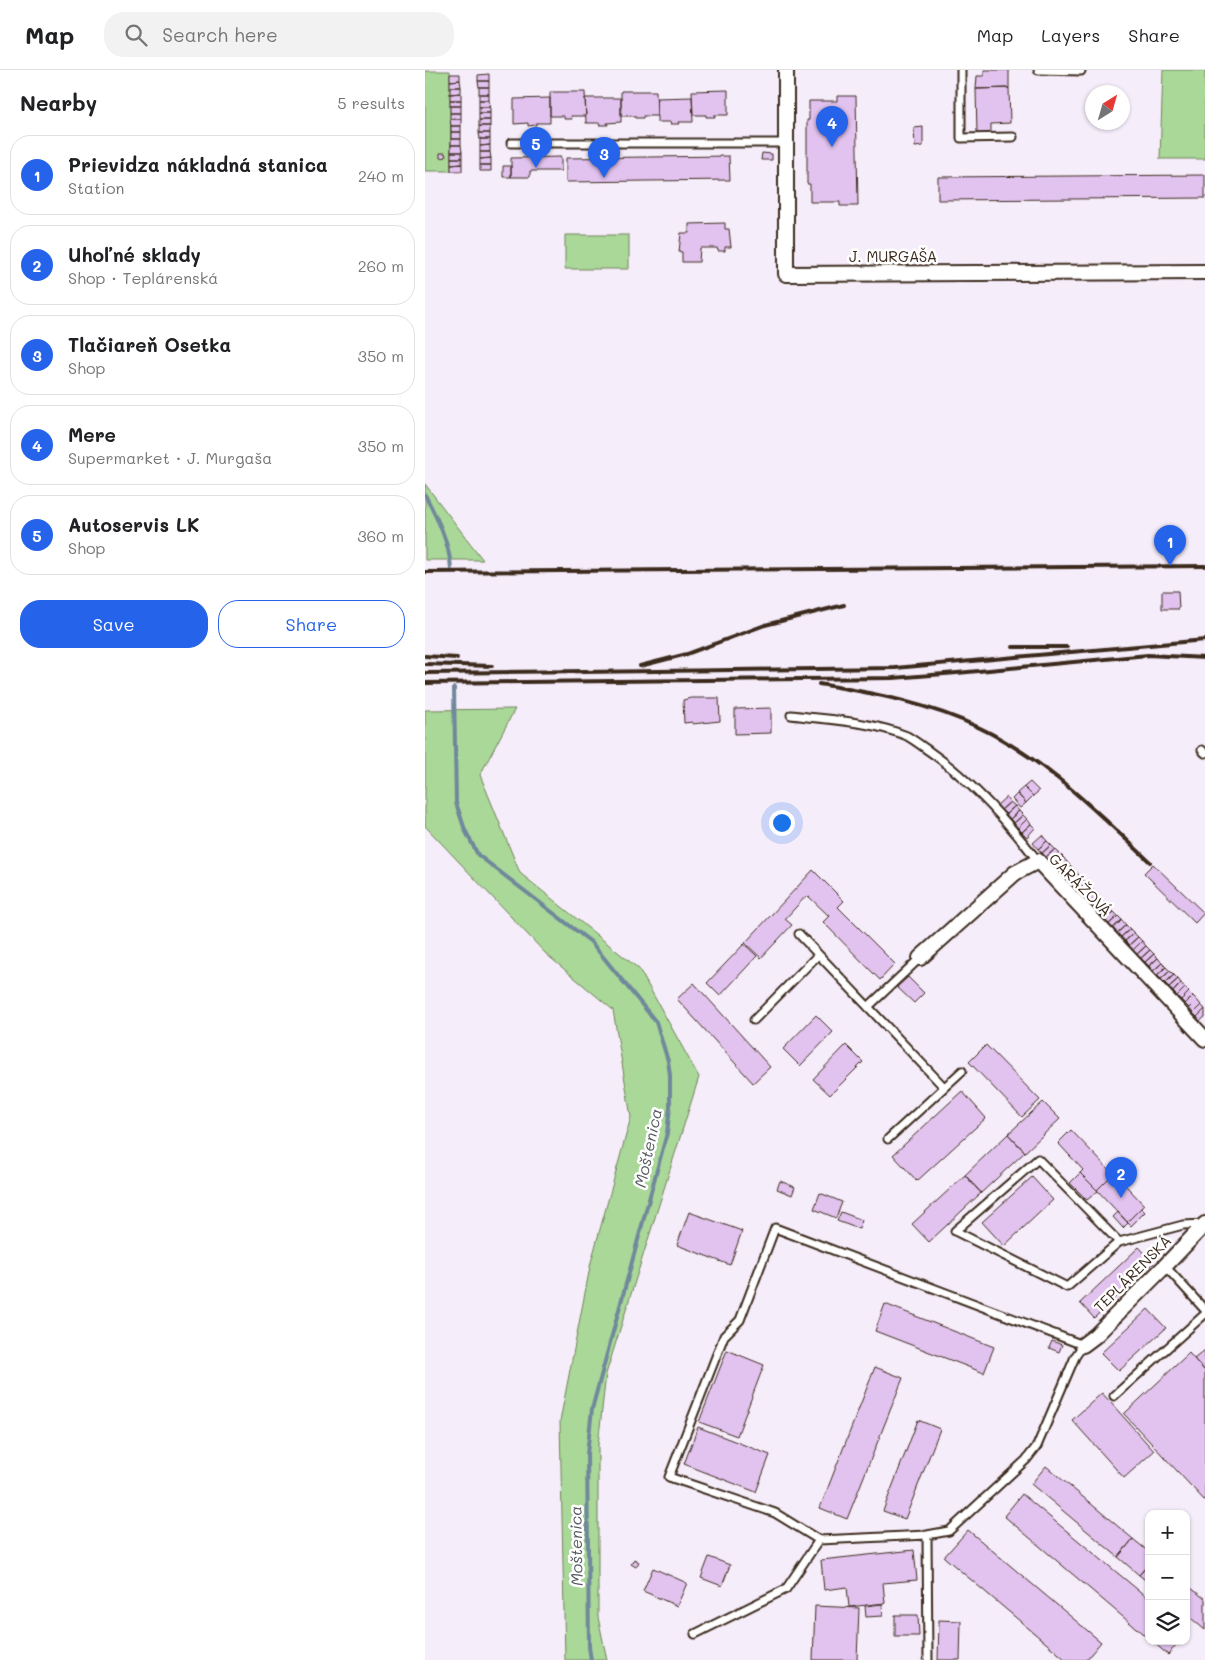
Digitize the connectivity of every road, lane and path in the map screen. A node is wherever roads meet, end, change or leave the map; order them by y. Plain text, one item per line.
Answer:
1 (786, 70) edge
2 (961, 70) edge
3 (1038, 70) edge
4 (1081, 71) edge
5 (1013, 137) dead end
6 (511, 143) dead end
7 (786, 143) junction
8 (1205, 272) edge
9 (791, 715) dead end
10 (1038, 861) junction
11 (799, 934) dead end
12 (818, 955) junction
13 (920, 958) joint
14 (868, 1006) junction
15 (754, 1020) dead end
16 (1205, 1039) edge
17 (962, 1071) dead end
18 (944, 1087) junction
19 (888, 1139) dead end
20 (1205, 1224) edge
21 (1119, 1242) junction
22 (1165, 1266) junction
23 (1205, 1310) edge
24 (1205, 1314) edge
25 (1083, 1345) junction
26 (1114, 1396) dead end
27 (927, 1535) junction
28 (819, 1540) junction
29 (695, 1634) dead end
30 (928, 1660) edge

1 - 7 street, J. MURGAŠA
2 - 5 lane
3 - 4 lane
6 - 7 lane
7 - 8 street, J. MURGAŠA
9 - 10 lane
10 - 13 street, GARÁŽOVÁ
10 - 16 street, GARÁŽOVÁ
11 - 12 lane
12 - 14 lane
12 - 15 lane
13 - 14 lane
14 - 18 lane
17 - 18 lane
18 - 19 lane
20 - 21 lane
20 - 22 street, TEPLÁRENSKÁ
21 - 21 lane
22 - 23 lane
22 - 25 street, TEPLÁRENSKÁ
24 - 26 lane
25 - 27 lane
25 - 28 lane
27 - 28 lane
27 - 30 lane
28 - 29 lane

